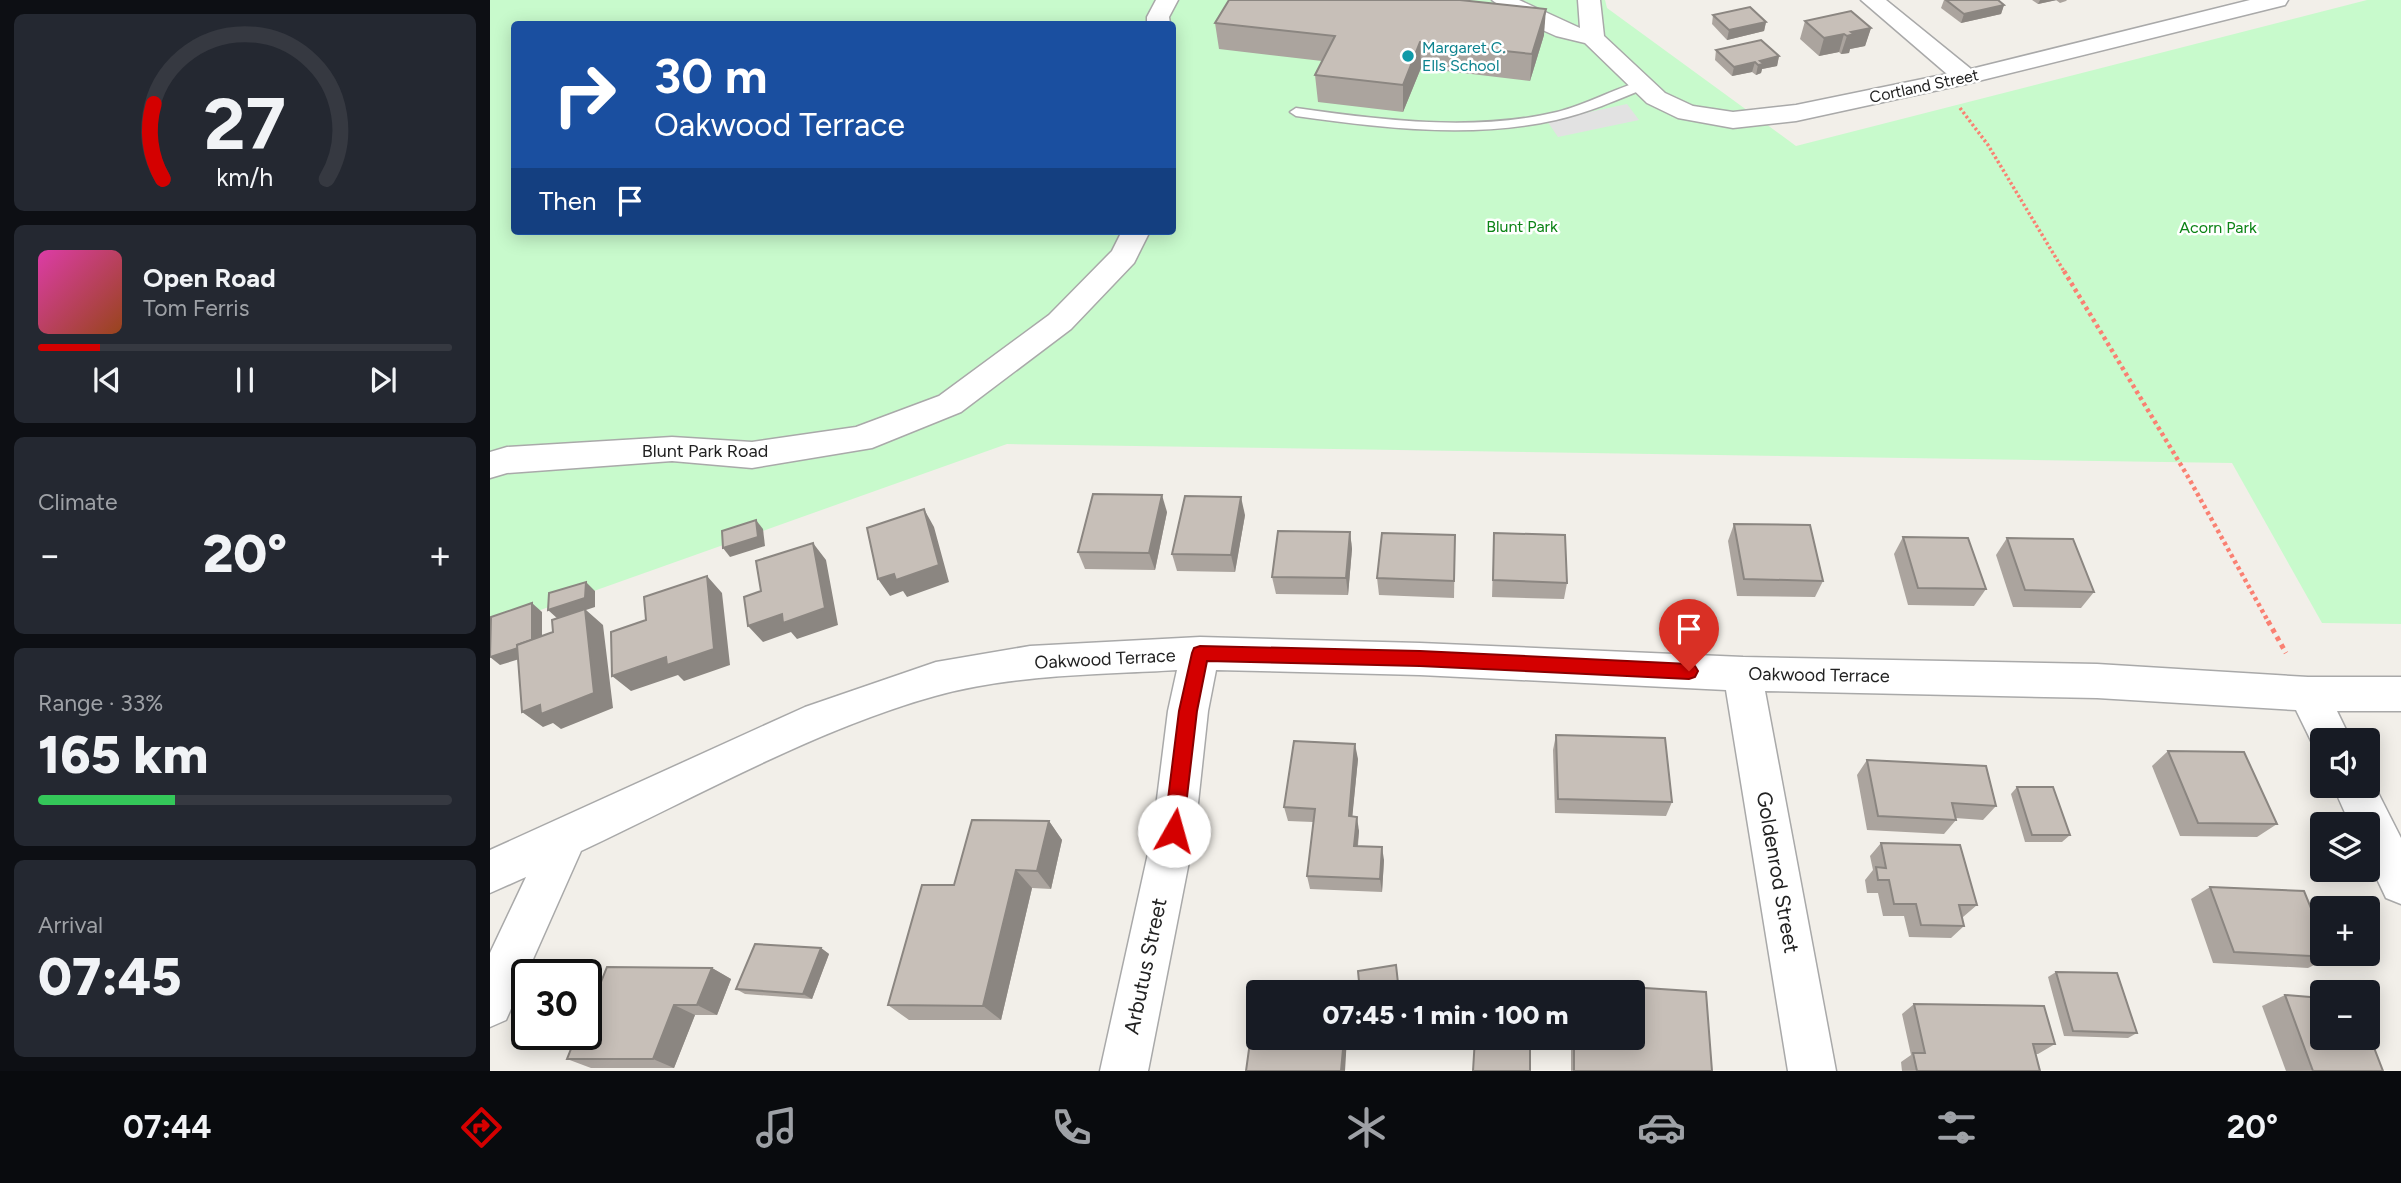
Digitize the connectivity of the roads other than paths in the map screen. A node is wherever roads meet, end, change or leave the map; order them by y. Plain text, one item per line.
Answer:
1 (1167, 0) edge
2 (1503, 0) edge
3 (1589, 0) edge
4 (1872, 0) edge
5 (2262, 2) edge
6 (1159, 21) edge
7 (1593, 38) junction
8 (1966, 77) junction
9 (1642, 85) junction
10 (1296, 112) dead end
11 (1134, 235) edge
12 (490, 465) edge
13 (1200, 653) junction
14 (1743, 674) junction
15 (2308, 694) junction
16 (2401, 694) edge
17 (2325, 728) edge
18 (2359, 798) edge
19 (567, 835) junction
20 (490, 872) edge
21 (2401, 883) edge
22 (490, 1004) edge
23 (1124, 1071) edge
24 (1812, 1071) edge

1 - 6 street
2 - 7 street, Cortland Street
3 - 7 street
4 - 8 street
5 - 8 street, Cortland Street
7 - 9 street, Cortland Street
8 - 9 street, Cortland Street
9 - 10 lane
11 - 12 street, Blunt Park Road
13 - 14 street, Oakwood Terrace
13 - 19 street, Oakwood Terrace
13 - 23 street, Arbutus Street
14 - 15 street, Oakwood Terrace
14 - 24 street, Goldenrod Street
15 - 16 street, Oakwood Terrace
15 - 17 street
18 - 21 street
19 - 20 street, Oakwood Terrace
19 - 22 street

